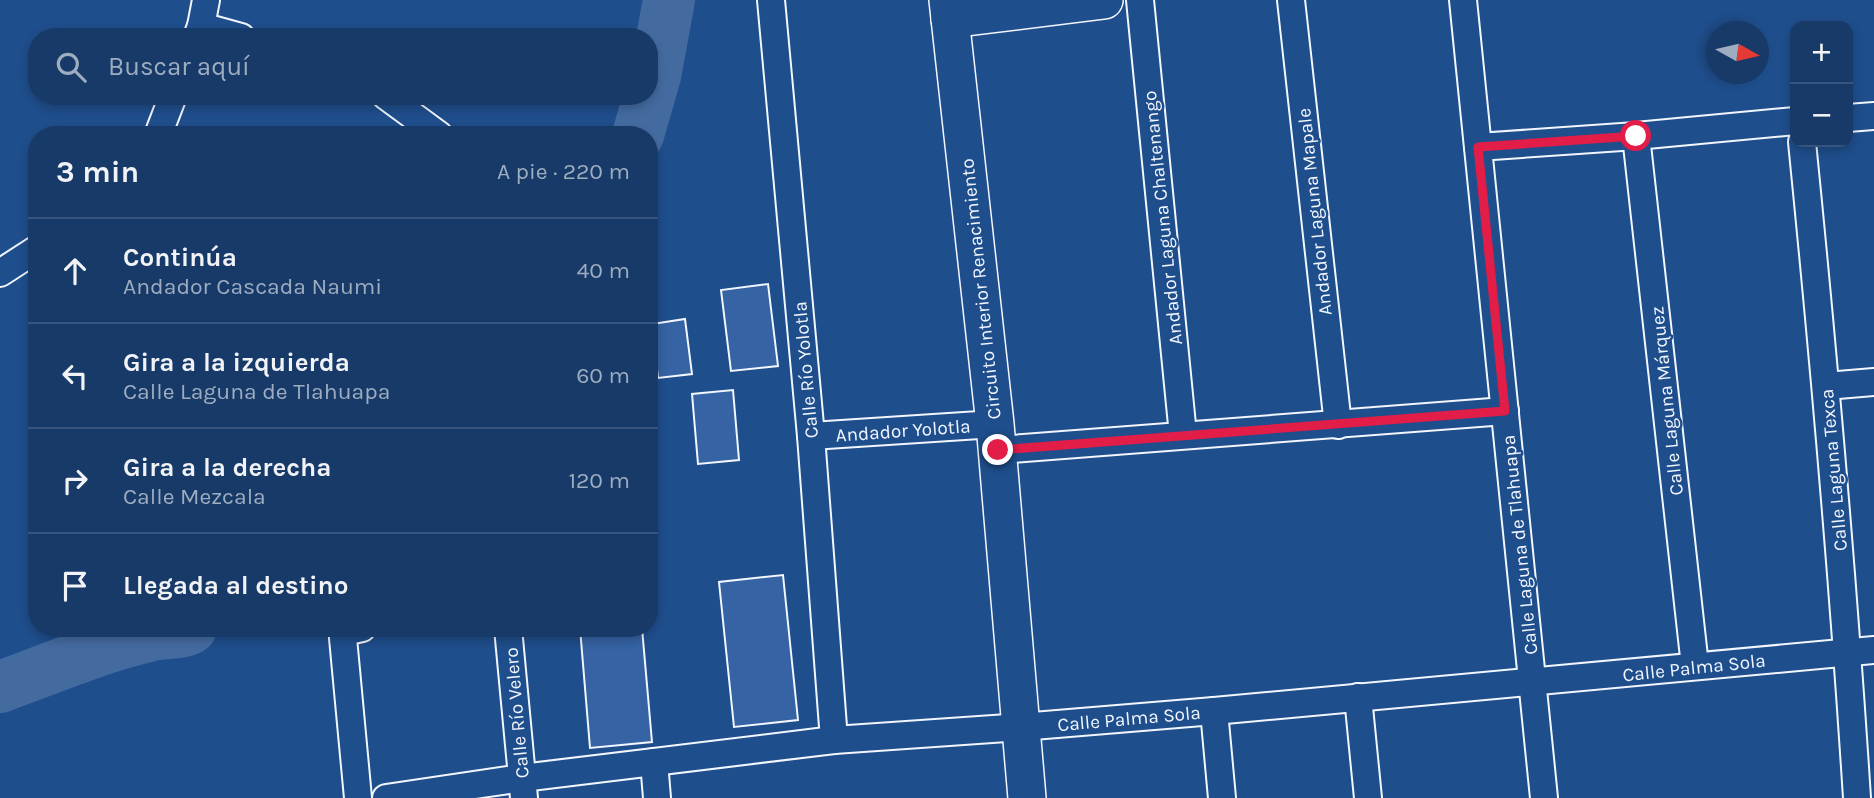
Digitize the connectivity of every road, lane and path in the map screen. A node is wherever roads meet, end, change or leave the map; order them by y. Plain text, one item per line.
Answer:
1 (771, 0) edge
2 (1104, 0) edge
3 (1140, 0) edge
4 (1291, 0) edge
5 (1463, 0) edge
6 (949, 9) edge
7 (201, 21) edge
8 (219, 28) edge
9 (170, 105) edge
10 (398, 105) edge
11 (1874, 117) edge
12 (1853, 118) edge
13 (1790, 121) edge
14 (161, 126) edge
15 (427, 126) edge
16 (1636, 136) junction
17 (1478, 147) junction
18 (1802, 147) edge
19 (28, 255) edge
20 (0, 273) edge
21 (1874, 382) edge
22 (1826, 386) junction
23 (1505, 411) junction
24 (1338, 425) junction
25 (1183, 435) junction
26 (811, 436) junction
27 (996, 437) junction
28 (344, 637) edge
29 (509, 637) edge
30 (1861, 651) edge
31 (1695, 666) junction
32 (1533, 682) junction
33 (1359, 697) junction
34 (1214, 711) junction
35 (1021, 727) junction
36 (834, 740) junction
37 (654, 762) junction
38 (523, 788) edge
39 (358, 798) edge
40 (386, 798) edge
41 (657, 798) edge
42 (1027, 798) edge
43 (1222, 798) edge
44 (1368, 798) edge
45 (1544, 798) edge
46 (1857, 798) edge

1 - 26 street, Calle Río Yolotla
2 - 6 main road, Circuito Interior Renacimiento
3 - 25 street, Andador Laguna Chaltenango
4 - 24 street, Andador Laguna Mapale
5 - 17 street, Calle Laguna de Tlahuapa
6 - 27 main road, Circuito Interior Renacimiento
7 - 8 street
9 - 14 street
10 - 15 street
11 - 12 street
13 - 16 street
16 - 17 street
16 - 31 street, Calle Laguna Márquez
17 - 23 street, Calle Laguna de Tlahuapa
18 - 22 street, Calle Laguna Texca
19 - 20 street
21 - 22 street
22 - 30 street, Calle Laguna Texca
23 - 24 street, Andador Yolotla
23 - 32 street, Calle Laguna de Tlahuapa
24 - 25 street, Andador Yolotla
25 - 27 street, Andador Yolotla
26 - 27 street, Andador Yolotla
26 - 36 street, Calle Río Yolotla
27 - 35 main road, Circuito Interior Renacimiento
28 - 39 street
29 - 38 street, Calle Río Velero
30 - 31 street, Calle Palma Sola
30 - 46 street, Calle Laguna Texca
31 - 32 street, Calle Palma Sola
32 - 33 street, Calle Palma Sola
32 - 45 street, Calle Laguna de Tlahuapa
33 - 34 street, Calle Palma Sola
33 - 44 street
34 - 35 street, Calle Palma Sola
34 - 43 street
35 - 36 street, Calle Palma Sola
35 - 42 main road, Circuito Interior Renacimiento
36 - 37 street, Calle Palma Sola
37 - 38 street, Calle Palma Sola
37 - 41 street
38 - 40 street, Calle Palma Sola

